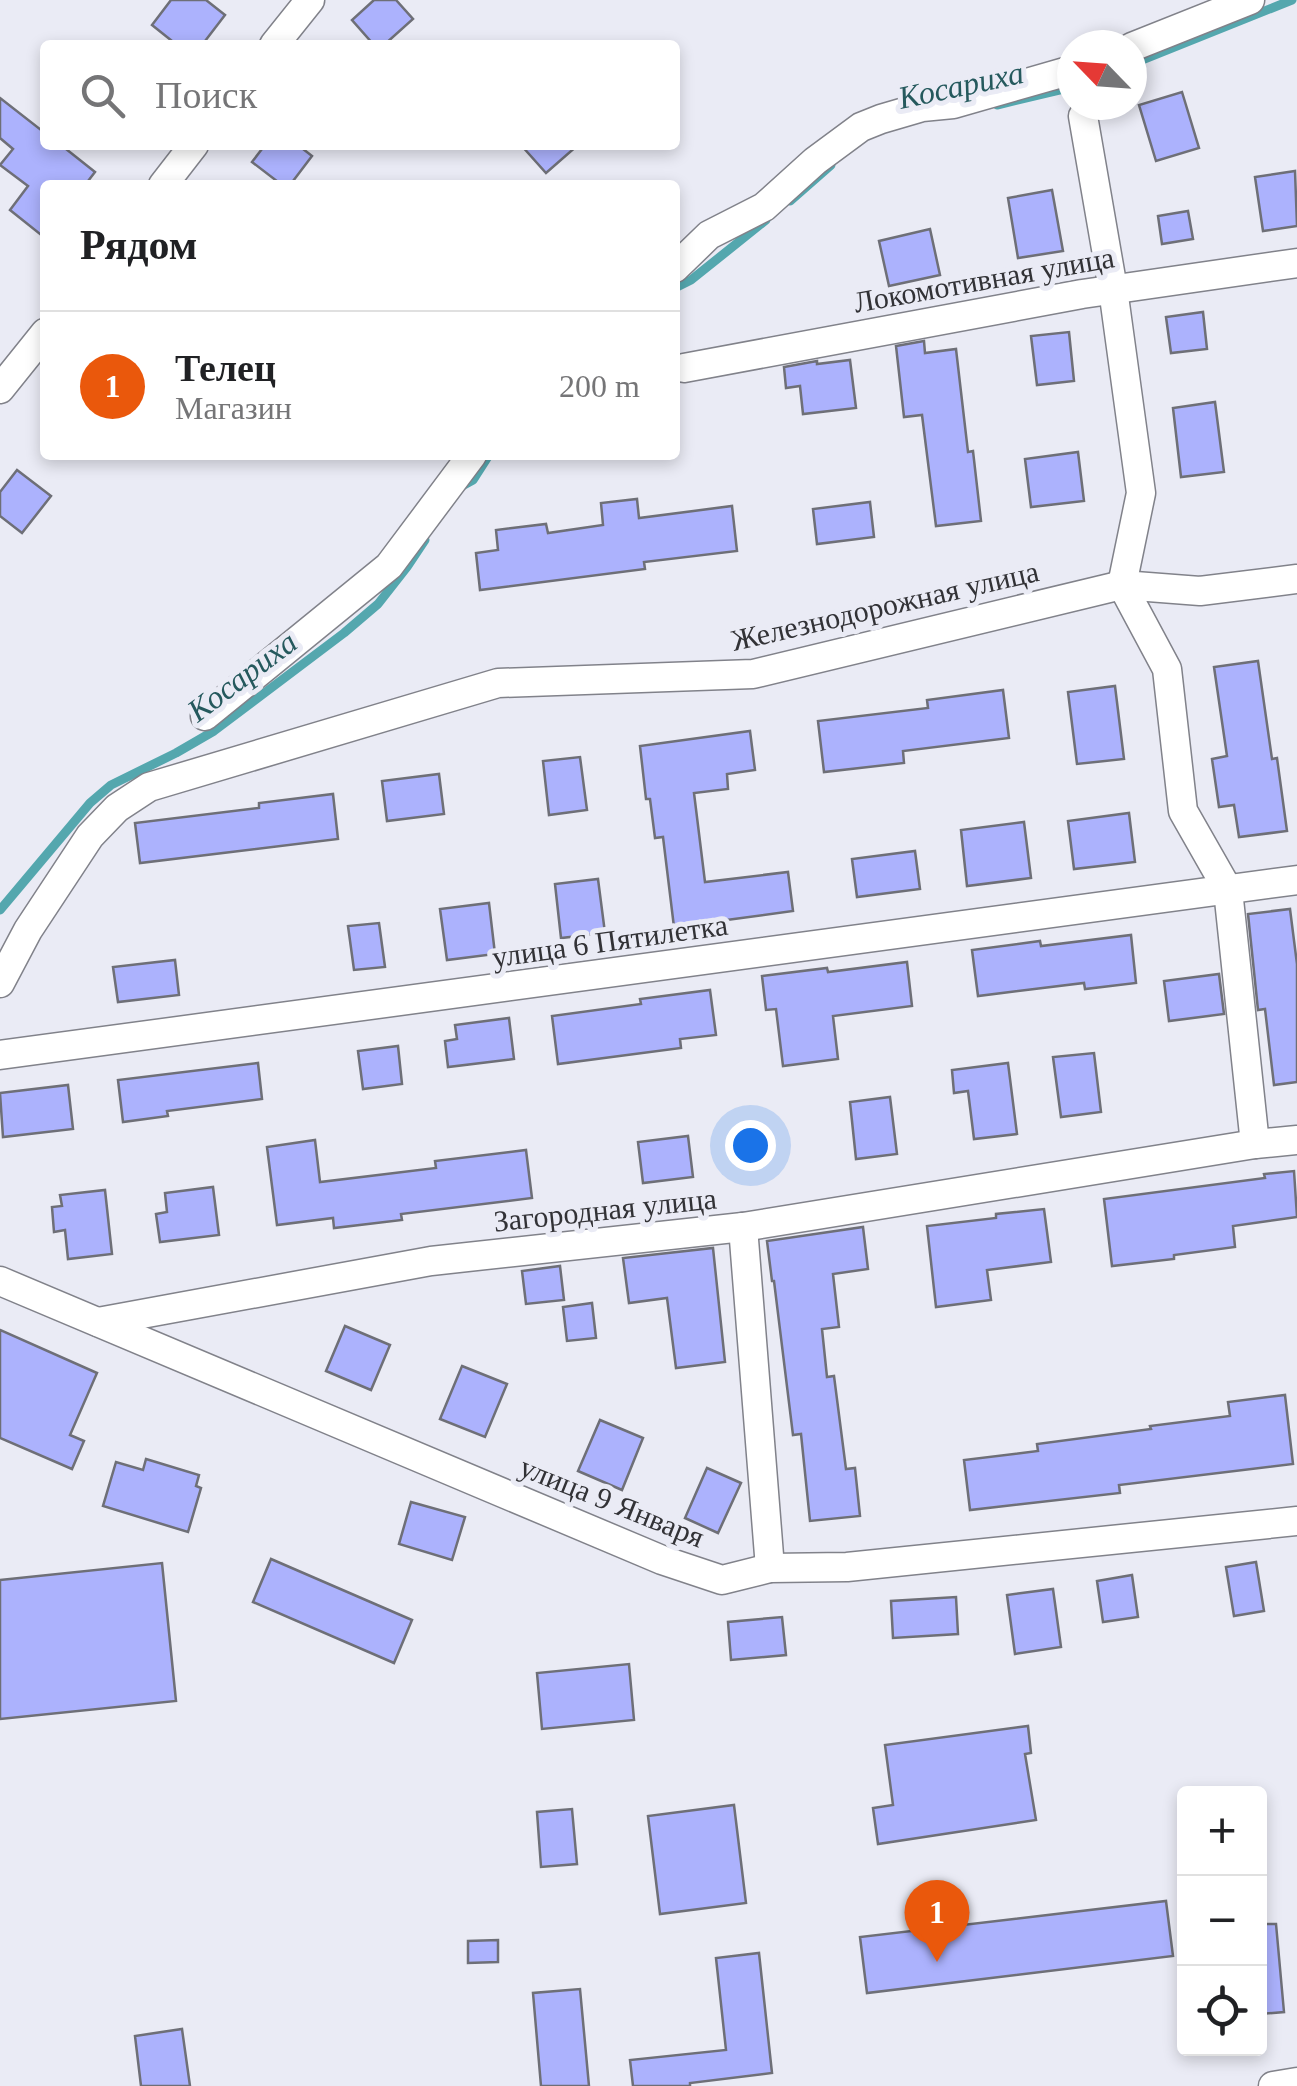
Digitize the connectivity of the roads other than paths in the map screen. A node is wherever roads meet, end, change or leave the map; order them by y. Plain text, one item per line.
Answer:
1 (310, 0) edge
2 (1250, 0) edge
3 (278, 40) edge
4 (1147, 41) edge
5 (1057, 74) edge
6 (1084, 120) edge
7 (190, 150) edge
8 (166, 180) edge
9 (680, 263) edge
10 (1297, 263) edge
11 (1114, 289) junction
12 (40, 339) edge
13 (684, 368) dead end
14 (0, 389) edge
15 (468, 460) edge
16 (1297, 580) edge
17 (1122, 585) junction
18 (205, 716) dead end
19 (1297, 880) edge
20 (1228, 890) junction
21 (0, 983) edge
22 (0, 1056) edge
23 (1297, 1140) edge
24 (1255, 1144) junction
25 (743, 1228) junction
26 (0, 1282) edge
27 (98, 1322) junction
28 (1297, 1521) edge
29 (770, 1568) junction
30 (1297, 2082) edge
31 (1273, 2086) edge

1 - 3 street
2 - 4 street
5 - 9 street
6 - 11 street
7 - 8 street
10 - 11 street, Локомотивная улица
11 - 13 street, Локомотивная улица
11 - 17 street
12 - 14 street
15 - 18 street
16 - 17 street, Железнодорожная улица
17 - 20 street
17 - 21 street, Железнодорожная улица
19 - 20 street, улица 6 Пятилетка
20 - 22 street, улица 6 Пятилетка
20 - 24 street
23 - 24 street, Загородная улица
24 - 25 street, Загородная улица
25 - 27 street, Загородная улица
25 - 29 street
26 - 27 street, улица 9 Января
27 - 29 street, улица 9 Января
28 - 29 street, улица 9 Января
30 - 31 street

